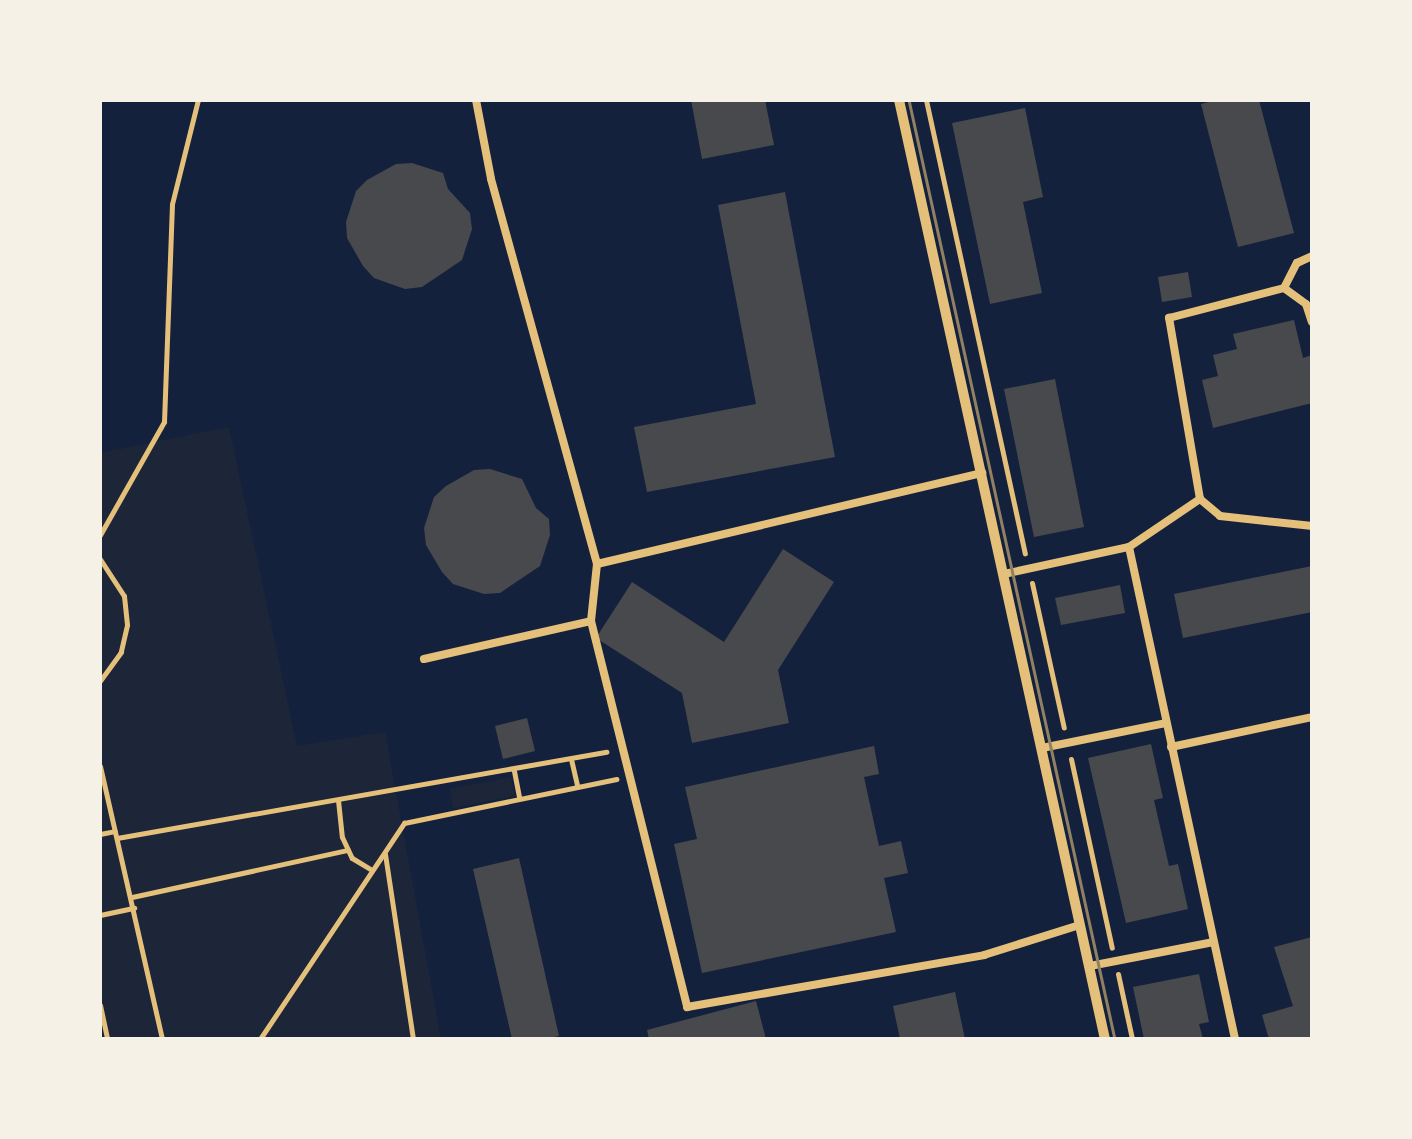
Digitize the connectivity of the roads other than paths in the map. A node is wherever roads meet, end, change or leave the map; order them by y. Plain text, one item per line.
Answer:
1 (476, 100) edge
2 (899, 100) edge
3 (1312, 256) edge
4 (1284, 288) junction
5 (1312, 322) edge
6 (982, 473) junction
7 (1200, 500) junction
8 (1312, 526) edge
9 (1129, 546) junction
10 (597, 564) junction
11 (1004, 574) junction
12 (591, 621) junction
13 (424, 658) dead end
14 (1312, 717) edge
15 (1166, 722) junction
16 (1171, 747) junction
17 (1042, 748) junction
18 (1080, 926) junction
19 (1214, 942) junction
20 (1090, 966) junction
21 (1105, 1039) edge
22 (1235, 1039) edge

1 - 10 lane
2 - 6 street
3 - 4 lane
4 - 5 lane
4 - 7 lane
6 - 10 lane
6 - 11 street
7 - 8 lane
7 - 9 lane
9 - 11 lane
9 - 15 lane
10 - 12 lane
11 - 17 street
12 - 13 lane
12 - 18 lane
14 - 16 lane
15 - 16 lane
15 - 17 lane
16 - 19 lane
17 - 18 street
18 - 20 street
19 - 20 lane
19 - 22 lane
20 - 21 street

